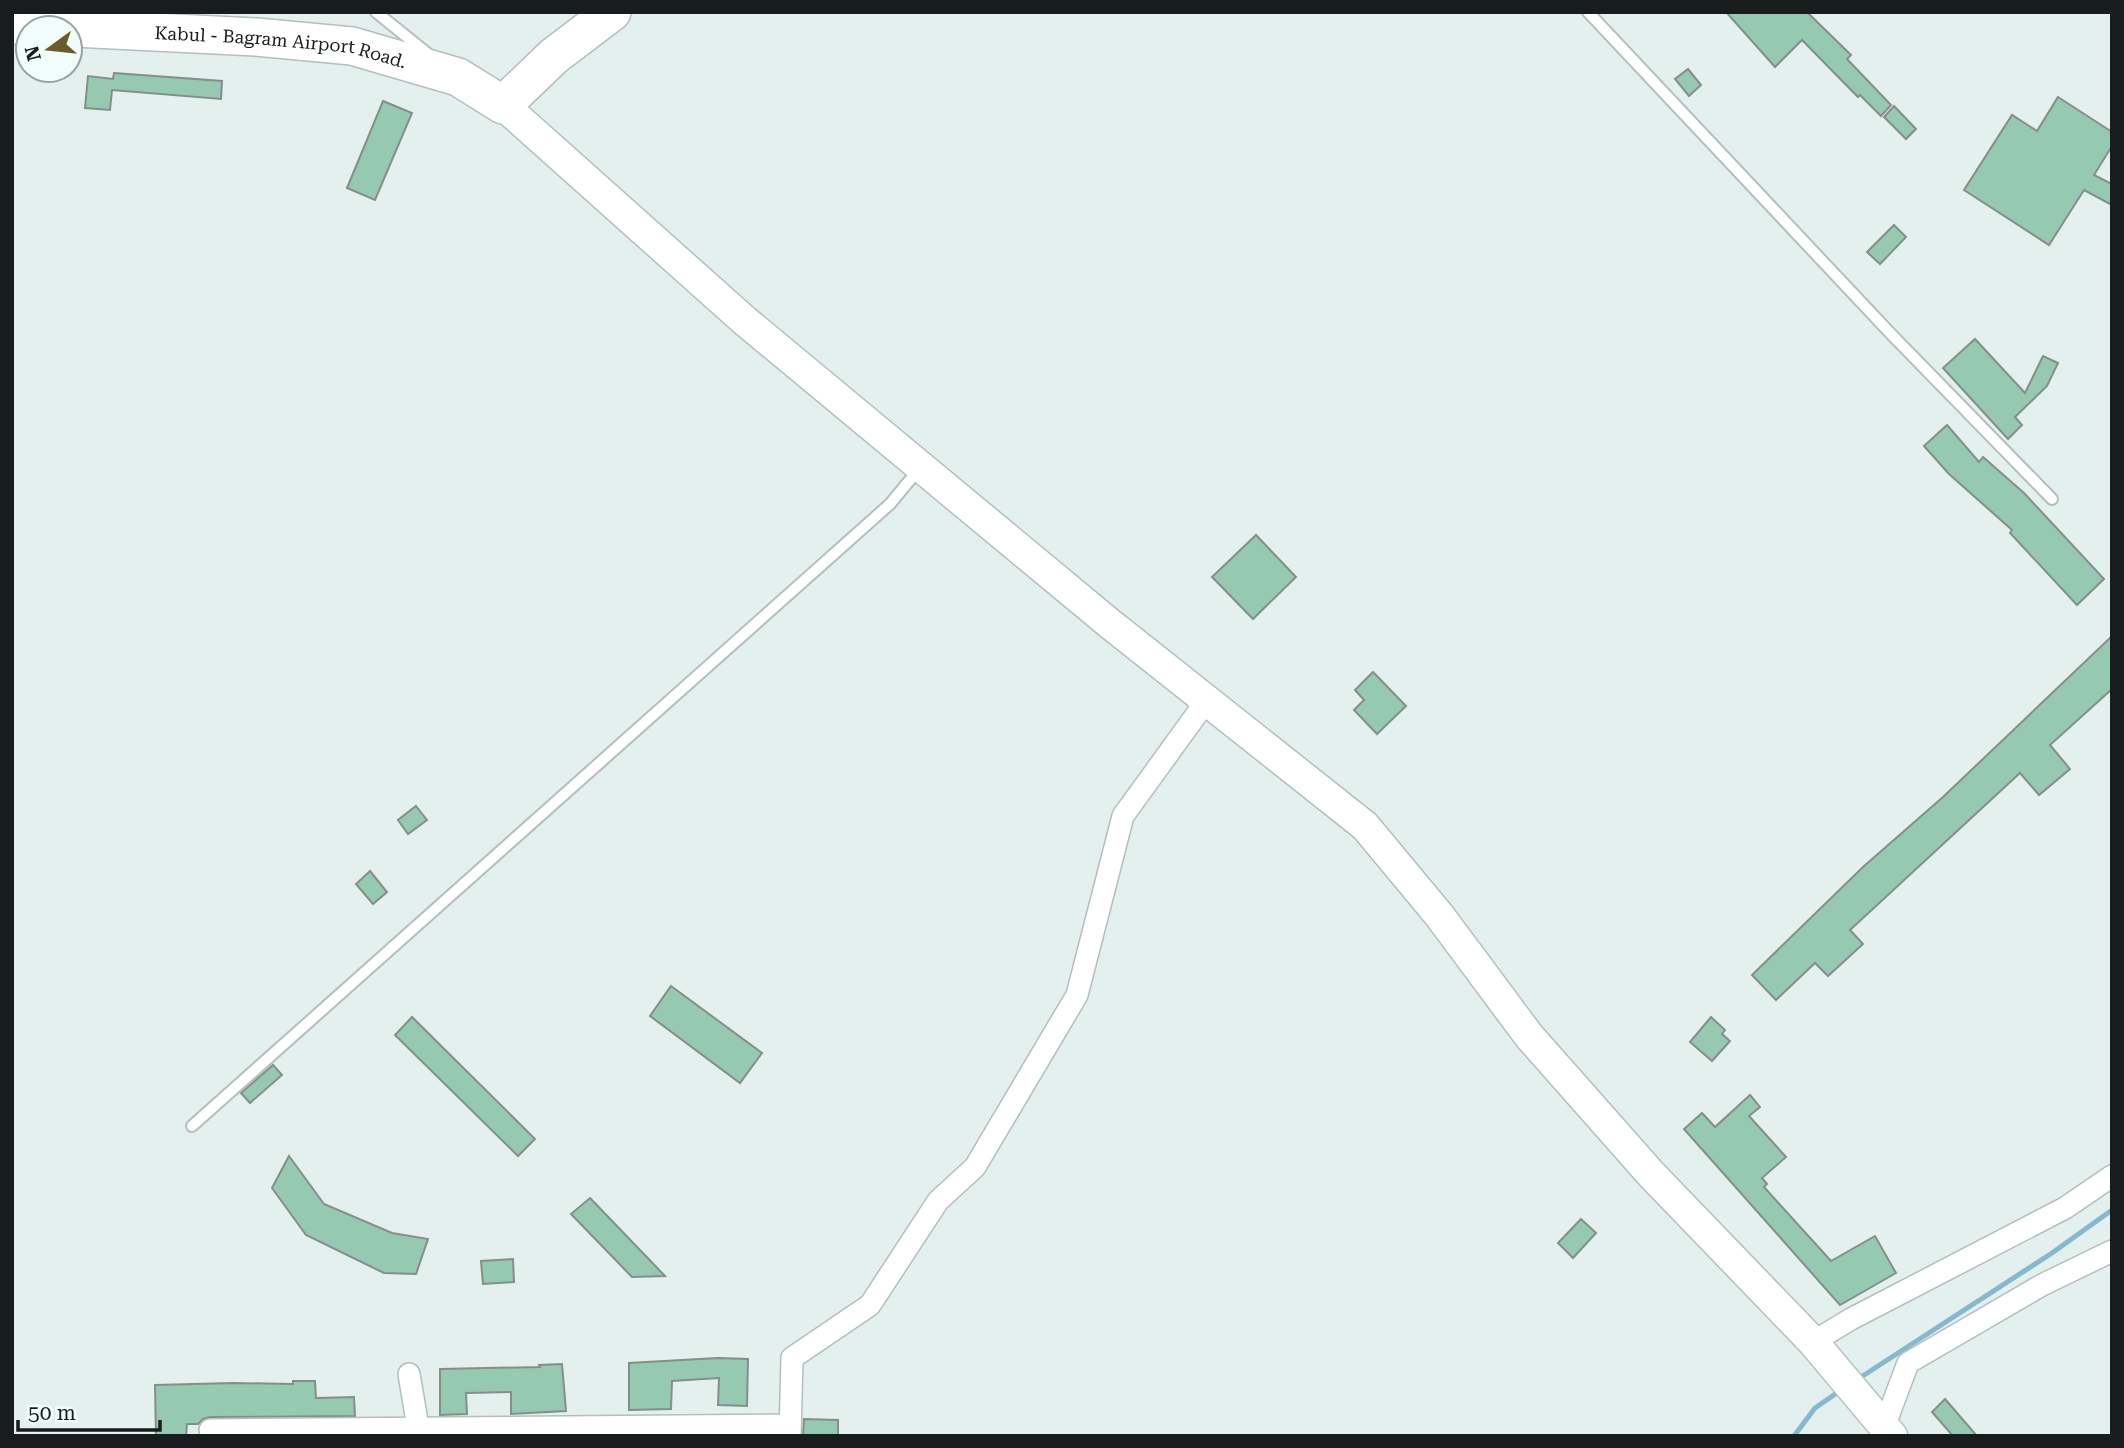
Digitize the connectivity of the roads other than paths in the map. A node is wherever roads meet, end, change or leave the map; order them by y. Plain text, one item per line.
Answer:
1 (376, 12) edge
2 (612, 12) edge
3 (1588, 12) edge
4 (84, 27) edge
5 (458, 77) junction
6 (503, 106) junction
7 (922, 466) junction
8 (2052, 499) dead end
9 (1207, 700) junction
10 (192, 1126) dead end
11 (2112, 1176) edge
12 (2112, 1251) edge
13 (1816, 1346) junction
14 (409, 1374) dead end
15 (1882, 1424) edge
16 (210, 1430) dead end
17 (790, 1430) edge
18 (418, 1432) edge

1 - 5 lane
2 - 6 highway
3 - 8 lane
4 - 5 highway, Kabul - Bagram Airport Road.
5 - 6 highway, Kabul - Bagram Airport Road.
6 - 7 main road
7 - 9 main road
7 - 10 lane
9 - 13 main road
9 - 17 street
11 - 13 street
12 - 15 street
13 - 15 main road
14 - 18 street
16 - 18 street
17 - 18 street

